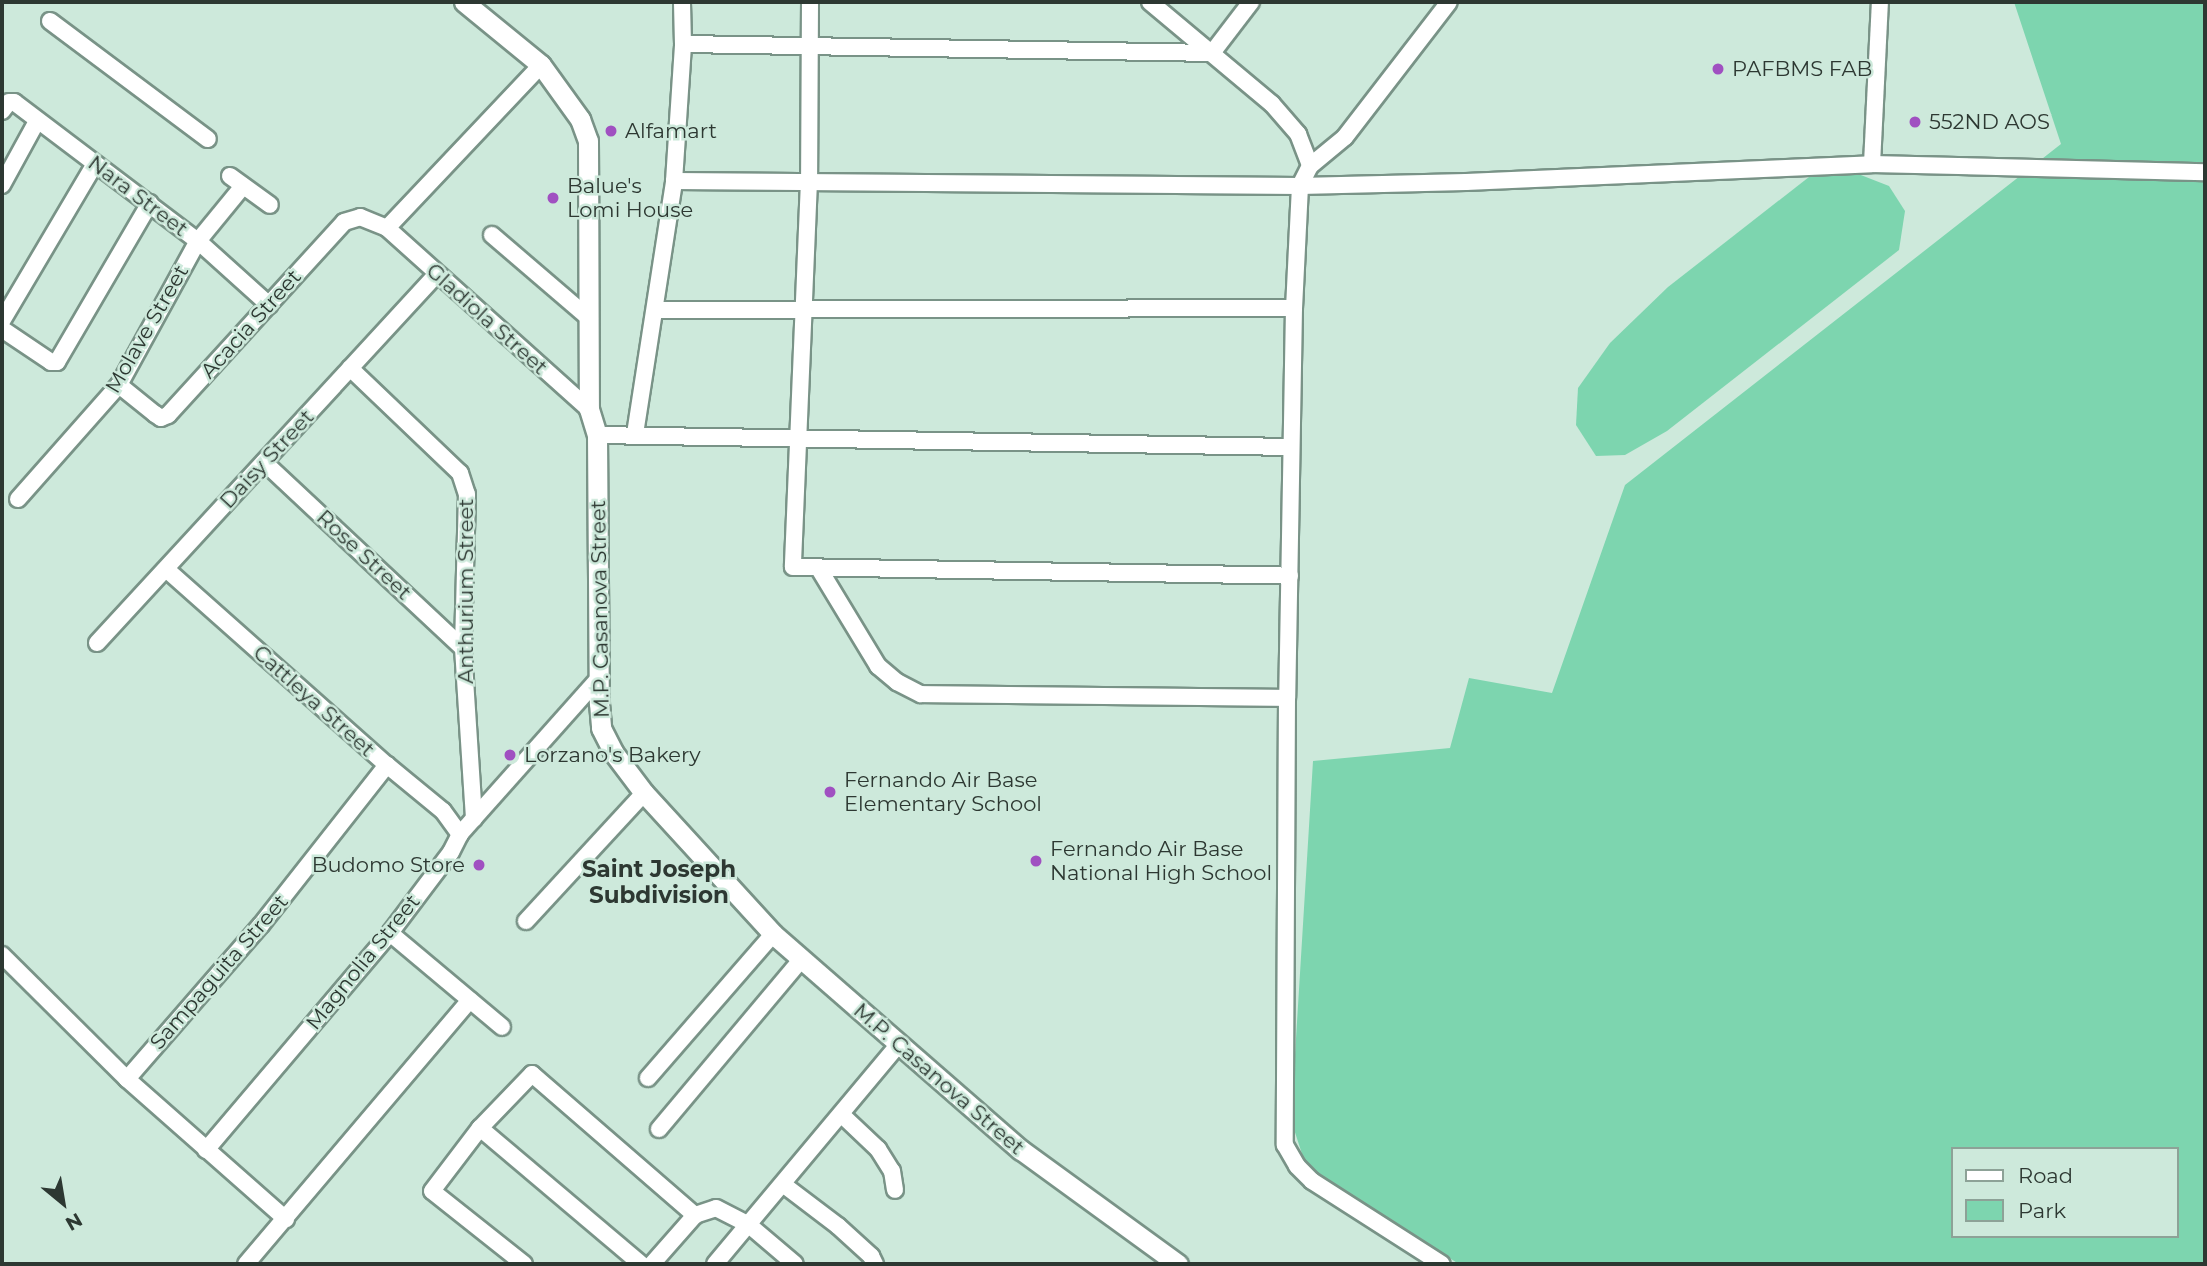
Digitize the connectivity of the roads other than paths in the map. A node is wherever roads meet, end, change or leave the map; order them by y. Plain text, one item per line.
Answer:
1 (464, 2) edge
2 (682, 2) edge
3 (810, 2) edge
4 (1150, 2) edge
5 (1251, 2) edge
6 (1449, 2) edge
7 (1880, 2) edge
8 (50, 22) dead end
9 (683, 44) junction
10 (810, 48) junction
11 (1212, 54) junction
12 (541, 65) junction
13 (2, 111) edge
14 (37, 121) junction
15 (208, 139) dead end
16 (95, 164) junction
17 (1872, 164) junction
18 (1310, 166) junction
19 (2205, 172) edge
20 (229, 176) dead end
21 (674, 181) junction
22 (809, 181) junction
23 (2, 185) edge
24 (243, 186) junction
25 (1300, 186) junction
26 (150, 203) junction
27 (270, 205) dead end
28 (387, 228) junction
29 (492, 235) dead end
30 (198, 241) junction
31 (436, 275) junction
32 (269, 305) junction
33 (804, 307) junction
34 (1294, 308) junction
35 (655, 310) junction
36 (589, 318) junction
37 (2, 321) edge
38 (2, 329) edge
39 (351, 368) junction
40 (119, 385) junction
41 (589, 409) junction
42 (635, 434) junction
43 (597, 435) junction
44 (800, 436) junction
45 (1291, 447) junction
46 (264, 462) junction
47 (18, 499) dead end
48 (818, 568) junction
49 (166, 569) junction
50 (1290, 576) junction
51 (97, 643) dead end
52 (463, 648) junction
53 (599, 678) junction
54 (1287, 698) junction
55 (387, 765) junction
56 (644, 793) junction
57 (474, 819) junction
58 (460, 834) junction
59 (526, 921) dead end
60 (390, 933) junction
61 (773, 934) junction
62 (2, 955) edge
63 (801, 960) junction
64 (470, 1000) junction
65 (502, 1027) dead end
66 (898, 1045) junction
67 (648, 1078) dead end
68 (127, 1079) junction
69 (842, 1115) junction
70 (481, 1128) junction
71 (659, 1129) dead end
72 (206, 1150) junction
73 (784, 1185) junction
74 (895, 1190) dead end
75 (695, 1215) junction
76 (286, 1219) junction
77 (749, 1225) junction
78 (246, 1264) edge
79 (524, 1264) edge
80 (641, 1264) edge
81 (652, 1264) edge
82 (715, 1264) edge
83 (795, 1264) edge
84 (875, 1264) edge
85 (1178, 1264) edge
86 (1442, 1264) edge

1 - 12 street, M.P. Casanova Street
2 - 9 street
3 - 10 street
4 - 11 street
5 - 11 street
6 - 18 street
7 - 17 street
8 - 15 street
9 - 10 street
9 - 21 street
10 - 11 street
10 - 22 street
11 - 18 street
12 - 28 street
12 - 36 street, M.P. Casanova Street
13 - 14 street, Nara Street
14 - 16 street, Nara Street
14 - 23 street
16 - 26 street, Nara Street
16 - 37 street
17 - 19 street
17 - 25 street
18 - 25 street
20 - 24 street
21 - 22 street
21 - 35 street
22 - 25 street
22 - 33 street
24 - 27 street
24 - 30 street, Molave Street
25 - 34 street
26 - 30 street, Nara Street
26 - 38 street
28 - 31 street, Gladiola Street
28 - 32 street, Acacia Street
29 - 36 street
30 - 32 street, Nara Street
30 - 40 street, Molave Street
31 - 39 street, Daisy Street
31 - 41 street, Gladiola Street
32 - 40 street, Acacia Street
33 - 34 street
33 - 35 street
33 - 44 street
34 - 45 street
35 - 42 street
36 - 41 street, M.P. Casanova Street
39 - 46 street, Daisy Street
39 - 52 street, Anthurium Street
40 - 47 street, Molave Street
41 - 43 street, M.P. Casanova Street
42 - 43 street
42 - 44 street
43 - 53 street, M.P. Casanova Street
44 - 45 street
44 - 48 street
45 - 50 street
46 - 49 street, Daisy Street
46 - 52 street, Rose Street
48 - 50 street
48 - 54 street
49 - 51 street, Daisy Street
49 - 55 street, Cattleya Street
50 - 54 street
52 - 57 street, Anthurium Street
53 - 56 street, M.P. Casanova Street
53 - 57 street, Magnolia Street
54 - 86 street
55 - 58 street, Cattleya Street
55 - 68 street, Sampaguita Street
56 - 59 street
56 - 61 street, M.P. Casanova Street
57 - 58 street, Magnolia Street
58 - 60 street, Magnolia Street
60 - 64 street
60 - 72 street, Magnolia Street
61 - 63 street, M.P. Casanova Street
61 - 67 street
62 - 68 street
63 - 66 street, M.P. Casanova Street
63 - 71 street
64 - 65 street
64 - 76 street
66 - 69 street
66 - 85 street, M.P. Casanova Street
68 - 72 street
69 - 73 street
69 - 74 street
70 - 75 street
70 - 79 street
70 - 80 street
72 - 76 street
73 - 77 street
73 - 84 street
75 - 77 street
75 - 81 street
76 - 78 street
77 - 82 street
77 - 83 street

